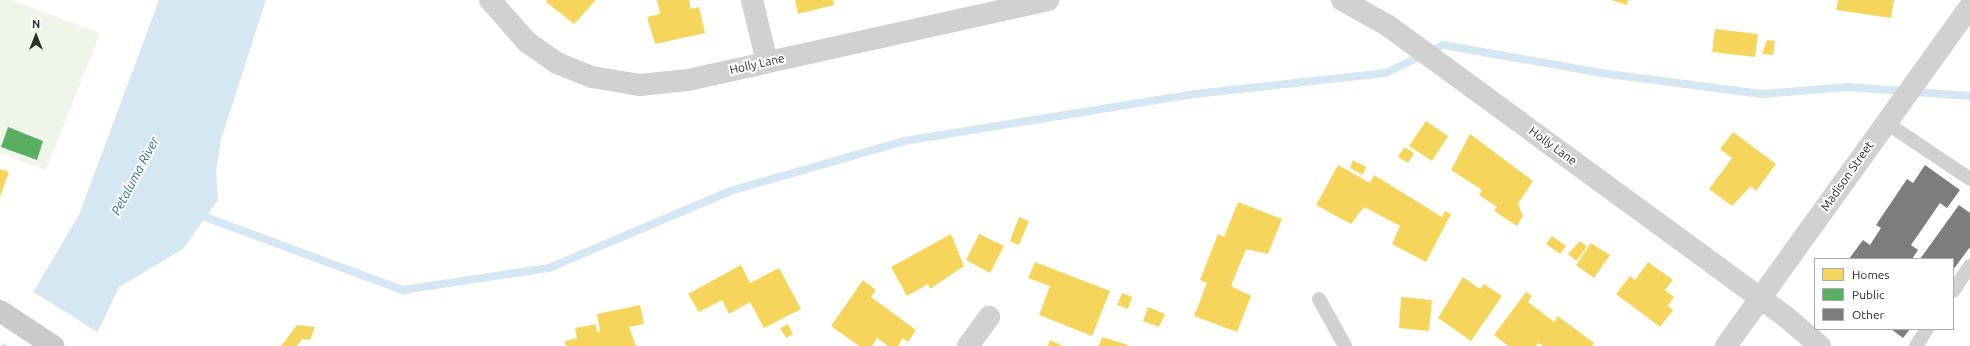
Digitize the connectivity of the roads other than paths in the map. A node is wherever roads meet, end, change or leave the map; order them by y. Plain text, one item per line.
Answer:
1 (490, 0) edge
2 (752, 0) edge
3 (1048, 0) edge
4 (1342, 0) edge
5 (1970, 6) edge
6 (767, 62) junction
7 (1889, 117) junction
8 (1970, 179) edge
9 (1970, 266) edge
10 (1954, 290) edge
11 (1760, 298) junction
12 (1319, 299) dead end
13 (0, 311) edge
14 (990, 317) dead end
15 (1926, 330) edge
16 (53, 346) edge
17 (968, 346) edge
18 (1345, 346) edge
19 (1726, 346) edge
20 (1820, 346) edge
21 (1916, 346) edge

1 - 6 street, Holly Lane
2 - 6 street
3 - 6 street, Holly Lane
4 - 11 street, Holly Lane
5 - 7 street, Madison Street
7 - 8 lane
7 - 11 street, Madison Street
9 - 10 lane
11 - 19 street, Madison Street
11 - 20 street, Holly Lane
12 - 18 lane
13 - 16 main road
14 - 17 street
15 - 21 lane

